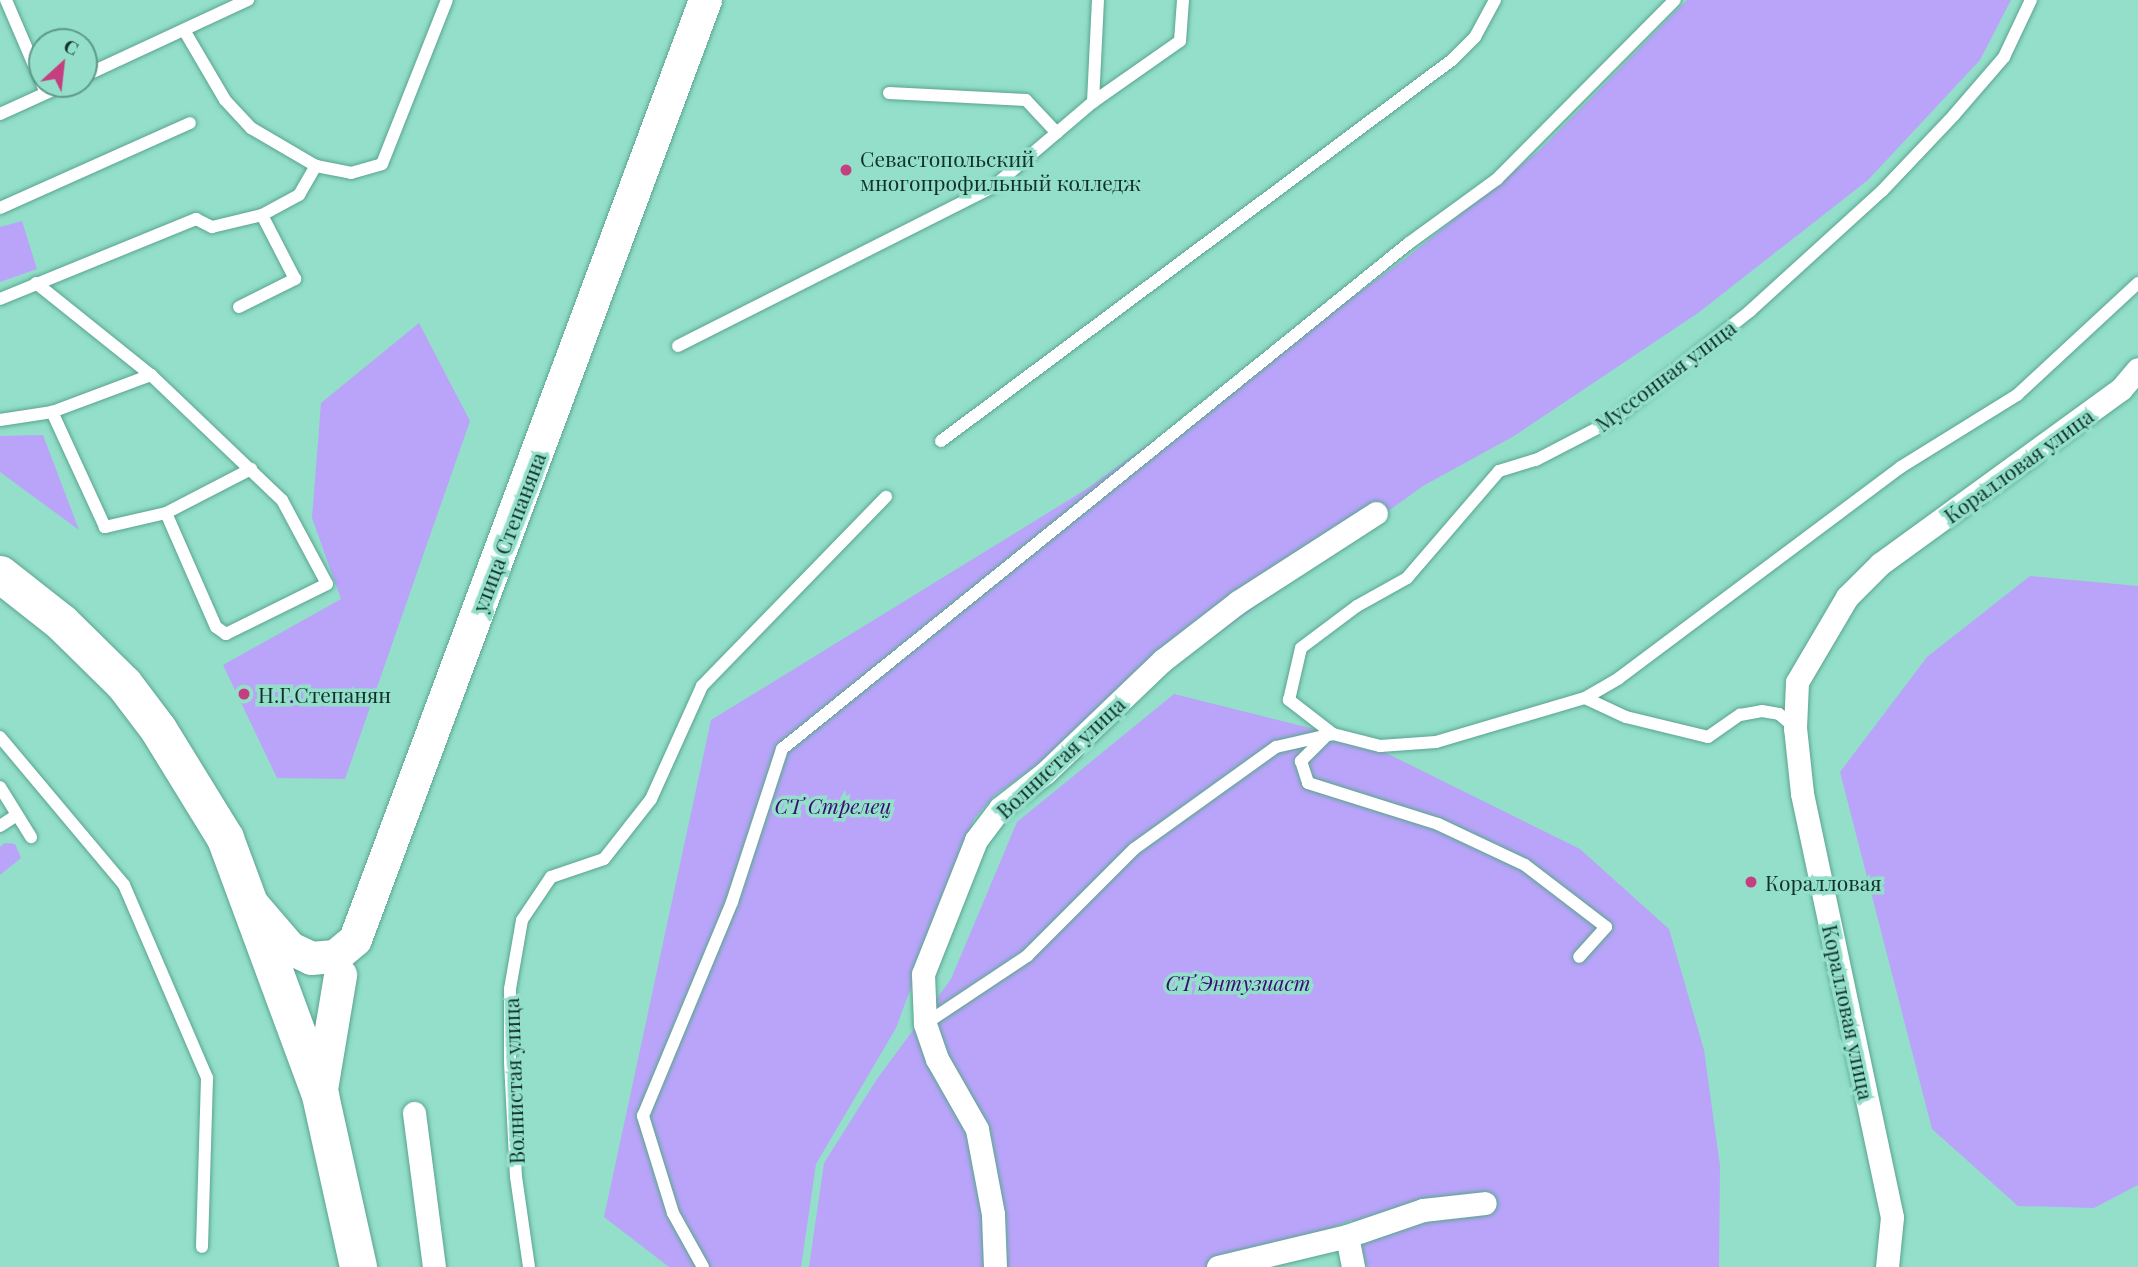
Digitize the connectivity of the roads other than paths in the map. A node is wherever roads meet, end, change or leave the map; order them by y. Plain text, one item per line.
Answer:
1 (6, 0) edge
2 (248, 0) edge
3 (447, 0) edge
4 (705, 0) edge
5 (1098, 0) edge
6 (1182, 0) edge
7 (1495, 0) edge
8 (1675, 0) edge
9 (2031, 0) edge
10 (184, 30) junction
11 (28, 51) edge
12 (98, 70) edge
13 (889, 93) dead end
14 (35, 98) edge
15 (1093, 102) junction
16 (0, 114) edge
17 (190, 124) dead end
18 (1057, 133) junction
19 (316, 166) junction
20 (0, 208) edge
21 (262, 215) junction
22 (36, 283) junction
23 (2138, 283) edge
24 (0, 299) edge
25 (239, 307) dead end
26 (677, 346) dead end
27 (2138, 369) edge
28 (151, 375) junction
29 (52, 412) junction
30 (0, 420) edge
31 (941, 441) dead end
32 (251, 469) junction
33 (886, 497) dead end
34 (166, 513) junction
35 (1376, 513) dead end
36 (0, 574) edge
37 (1585, 698) junction
38 (1795, 728) junction
39 (1329, 736) junction
40 (0, 737) edge
41 (0, 787) edge
42 (17, 815) junction
43 (0, 826) edge
44 (31, 837) dead end
45 (252, 903) junction
46 (1578, 957) dead end
47 (292, 1014) junction
48 (925, 1024) junction
49 (320, 1095) junction
50 (414, 1112) dead end
51 (1485, 1203) dead end
52 (1347, 1236) junction
53 (202, 1247) dead end
54 (358, 1267) edge
55 (434, 1267) edge
56 (529, 1267) edge
57 (703, 1267) edge
58 (995, 1267) edge
59 (1219, 1267) edge
60 (1353, 1267) edge
61 (1888, 1267) edge

1 - 11 lane
2 - 10 lane
3 - 19 lane
4 - 45 main road, улица Степаняна
5 - 15 lane
6 - 15 lane
7 - 31 lane
8 - 57 lane
9 - 39 lane, Муссонная улица
10 - 12 lane
10 - 19 lane
13 - 18 lane
14 - 16 lane
15 - 18 lane
17 - 20 lane
18 - 26 lane
19 - 21 lane
21 - 22 lane
21 - 25 lane
22 - 24 lane
22 - 28 lane
23 - 37 lane
27 - 38 street, Коралловая улица
28 - 29 lane
28 - 32 lane
29 - 30 lane
29 - 34 lane
32 - 34 lane
32 - 34 lane
33 - 56 lane, Волнистая улица
35 - 48 street, Волнистая улица
36 - 45 main road
37 - 38 lane
37 - 39 lane
38 - 61 street, Коралловая улица
39 - 46 lane
39 - 48 lane
40 - 53 lane
41 - 42 lane
42 - 43 lane
42 - 44 lane
45 - 47 main road
47 - 49 main road
47 - 49 main road
48 - 58 street, Волнистая улица
49 - 54 main road
50 - 55 street
51 - 52 street
52 - 59 street
52 - 60 street

